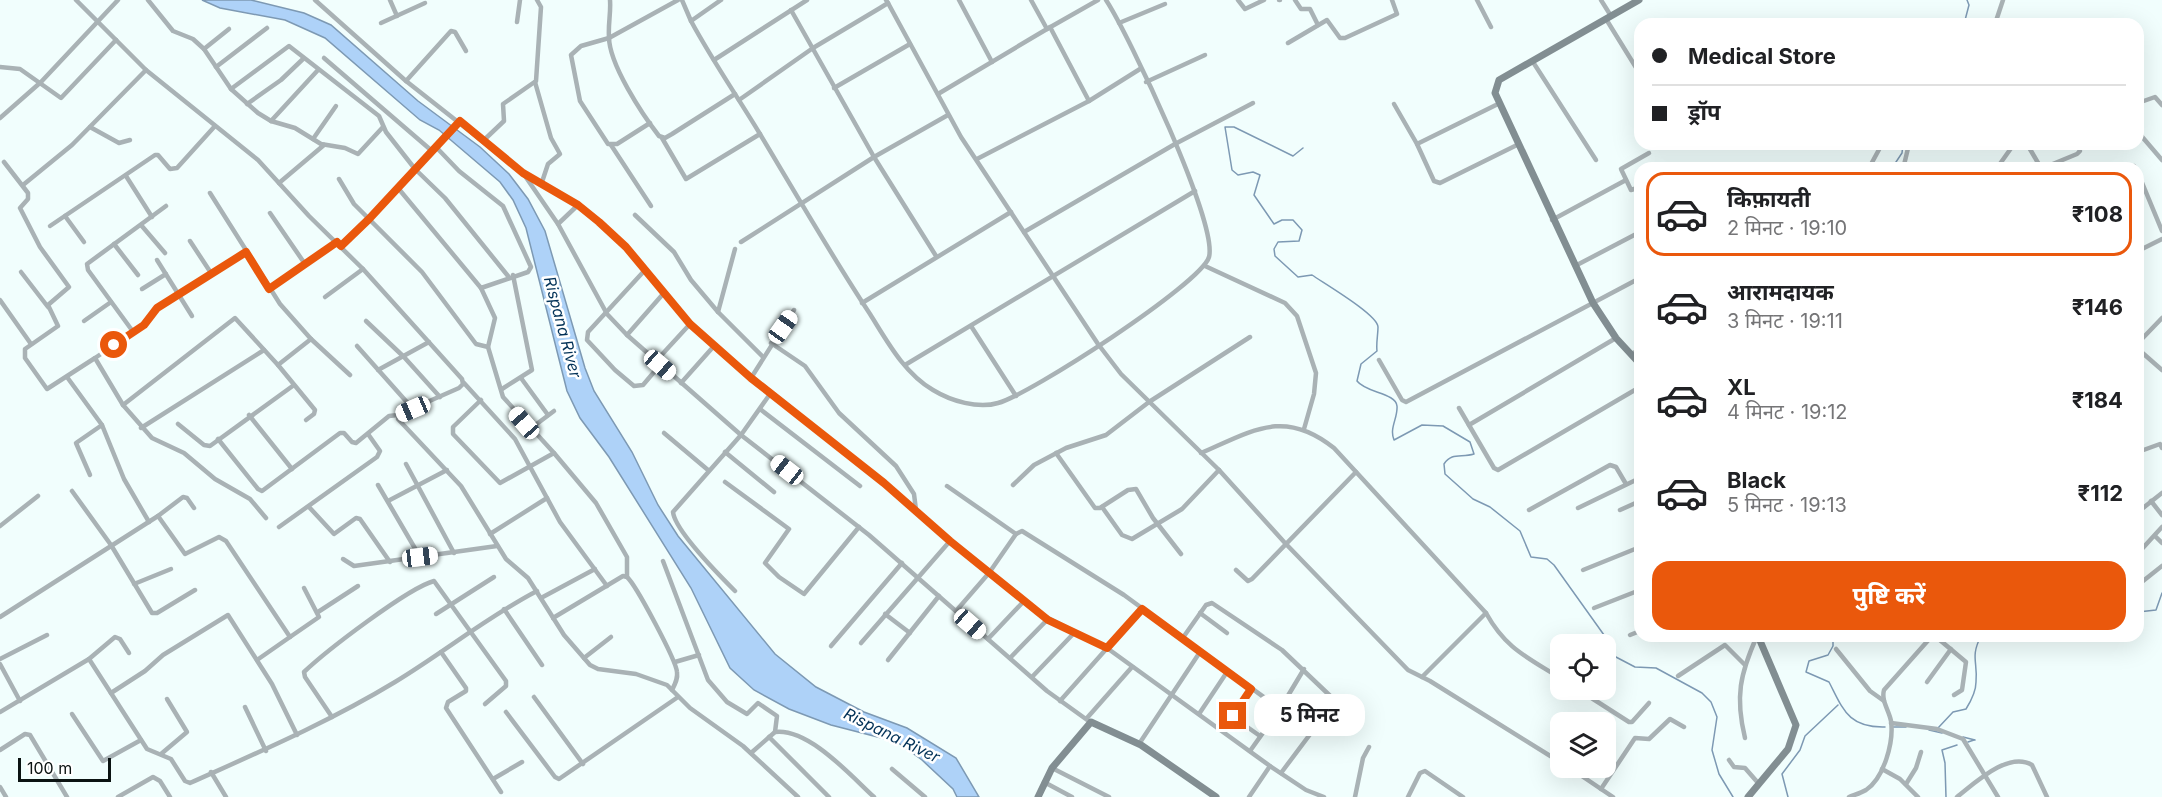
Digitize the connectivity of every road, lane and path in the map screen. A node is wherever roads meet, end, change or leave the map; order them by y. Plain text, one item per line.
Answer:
1 (76, 0) edge
2 (118, 0) edge
3 (148, 0) edge
4 (315, 0) edge
5 (390, 0) edge
6 (520, 0) edge
7 (537, 0) edge
8 (610, 0) edge
9 (680, 0) edge
10 (721, 0) edge
11 (807, 0) edge
12 (959, 0) edge
13 (1030, 0) edge
14 (1098, 0) edge
15 (1106, 0) edge
16 (1238, 0) edge
17 (1264, 0) edge
18 (1295, 0) edge
19 (1392, 0) edge
20 (1477, 0) edge
21 (1602, 0) edge
22 (1639, 0) edge
23 (2003, 0) edge
24 (887, 2) edge
25 (425, 3) dead end
26 (1165, 4) dead end
27 (791, 10) junction
28 (397, 16) junction
29 (1609, 18) junction
30 (1997, 18) edge
31 (96, 20) junction
32 (691, 21) junction
33 (517, 22) dead end
34 (381, 23) dead end
35 (1119, 23) junction
36 (1318, 25) junction
37 (1491, 27) dead end
38 (229, 28) dead end
39 (267, 28) dead end
40 (1049, 28) junction
41 (609, 38) junction
42 (116, 40) junction
43 (1288, 43) dead end
44 (910, 44) junction
45 (813, 48) junction
46 (204, 49) junction
47 (466, 51) dead end
48 (1205, 55) dead end
49 (324, 58) dead end
50 (303, 59) junction
51 (714, 60) junction
52 (992, 62) junction
53 (1533, 62) junction
54 (1634, 63) edge
55 (0, 67) edge
56 (216, 68) junction
57 (1140, 69) junction
58 (146, 70) junction
59 (318, 70) junction
60 (406, 81) junction
61 (40, 82) junction
62 (536, 82) junction
63 (1146, 82) junction
64 (834, 88) junction
65 (231, 89) junction
66 (735, 94) junction
67 (938, 94) junction
68 (739, 100) junction
69 (1089, 101) junction
70 (2144, 102) edge
71 (1253, 103) dead end
72 (247, 104) junction
73 (1394, 104) dead end
74 (1498, 104) junction
75 (2162, 105) edge
76 (336, 106) dead end
77 (948, 115) junction
78 (0, 118) edge
79 (271, 121) junction
80 (458, 123) junction
81 (650, 123) junction
82 (215, 126) junction
83 (90, 127) junction
84 (383, 127) junction
85 (760, 134) junction
86 (662, 138) junction
87 (313, 139) junction
88 (2144, 139) edge
89 (130, 140) dead end
90 (484, 140) junction
91 (1175, 144) junction
92 (1417, 144) junction
93 (1519, 144) junction
94 (324, 145) junction
95 (611, 145) junction
96 (434, 149) junction
97 (2080, 150) edge
98 (1649, 153) dead end
99 (874, 157) junction
100 (977, 159) junction
101 (1596, 160) dead end
102 (2162, 160) edge
103 (4, 162) dead end
104 (2057, 162) edge
105 (415, 170) junction
106 (523, 173) junction
107 (126, 176) junction
108 (339, 179) dead end
109 (1626, 180) junction
110 (279, 183) junction
111 (542, 183) junction
112 (22, 185) junction
113 (398, 188) junction
114 (2144, 188) edge
115 (1634, 189) edge
116 (1195, 191) junction
117 (210, 193) dead end
118 (578, 205) junction
119 (801, 205) junction
120 (166, 206) dead end
121 (651, 206) dead end
122 (1011, 212) junction
123 (270, 213) dead end
124 (635, 215) dead end
125 (65, 216) junction
126 (152, 217) junction
127 (369, 219) junction
128 (1552, 220) junction
129 (558, 224) junction
130 (141, 225) junction
131 (50, 226) dead end
132 (2162, 231) edge
133 (1024, 232) junction
134 (1634, 235) edge
135 (2162, 239) edge
136 (190, 241) dead end
137 (84, 242) dead end
138 (741, 242) dead end
139 (114, 244) junction
140 (339, 244) junction
141 (2144, 248) edge
142 (735, 249) dead end
143 (246, 252) junction
144 (165, 253) dead end
145 (936, 256) junction
146 (157, 260) dead end
147 (305, 264) junction
148 (1205, 266) junction
149 (1575, 266) junction
150 (363, 269) junction
151 (645, 270) junction
152 (21, 272) dead end
153 (211, 273) junction
154 (166, 274) junction
155 (138, 275) dead end
156 (1053, 275) junction
157 (510, 276) junction
158 (1634, 281) edge
159 (481, 288) junction
160 (142, 289) dead end
161 (269, 289) junction
162 (179, 294) junction
163 (663, 294) junction
164 (325, 297) dead end
165 (0, 300) edge
166 (111, 302) junction
167 (862, 303) junction
168 (1593, 303) junction
169 (48, 307) junction
170 (794, 310) dead end
171 (718, 312) junction
172 (607, 314) junction
173 (192, 316) dead end
174 (2162, 318) edge
175 (84, 321) dead end
176 (366, 321) dead end
177 (690, 324) junction
178 (971, 326) junction
179 (134, 333) junction
180 (627, 335) junction
181 (2144, 337) edge
182 (1250, 338) dead end
183 (1616, 338) junction
184 (311, 339) junction
185 (429, 342) junction
186 (771, 343) junction
187 (31, 344) junction
188 (1098, 344) junction
189 (357, 346) dead end
190 (714, 346) junction
191 (488, 347) junction
192 (264, 350) junction
193 (1634, 351) edge
194 (2144, 354) edge
195 (404, 357) junction
196 (763, 357) junction
197 (95, 358) junction
198 (1379, 360) dead end
199 (656, 361) junction
200 (278, 364) junction
201 (660, 365) junction
202 (905, 365) junction
203 (378, 370) junction
204 (2162, 370) edge
205 (350, 375) dead end
206 (67, 376) junction
207 (521, 378) junction
208 (751, 378) junction
209 (464, 383) junction
210 (681, 383) junction
211 (294, 385) junction
212 (502, 389) junction
213 (1634, 391) edge
214 (770, 394) junction
215 (1016, 396) junction
216 (440, 397) junction
217 (481, 400) junction
218 (1149, 402) junction
219 (123, 405) junction
220 (1459, 408) dead end
221 (413, 409) junction
222 (760, 409) junction
223 (554, 411) dead end
224 (249, 415) junction
225 (548, 415) junction
226 (398, 416) junction
227 (306, 420) dead end
228 (178, 424) dead end
229 (102, 425) junction
230 (1469, 426) junction
231 (141, 428) junction
232 (530, 429) junction
233 (1304, 429) junction
234 (664, 433) dead end
235 (368, 434) junction
236 (741, 435) junction
237 (218, 439) junction
238 (2161, 445) edge
239 (2144, 450) edge
240 (725, 452) junction
241 (554, 453) junction
242 (1056, 453) junction
243 (1201, 453) junction
244 (406, 464) dead end
245 (530, 465) junction
246 (292, 469) junction
247 (447, 470) junction
248 (708, 470) junction
249 (1219, 470) junction
250 (1356, 472) junction
251 (90, 475) dead end
252 (1634, 480) edge
253 (725, 482) dead end
254 (1626, 484) junction
255 (378, 485) dead end
256 (419, 485) junction
257 (1013, 485) dead end
258 (860, 486) dead end
259 (947, 486) dead end
260 (72, 491) dead end
261 (774, 492) dead end
262 (2162, 493) edge
263 (38, 496) dead end
264 (548, 498) junction
265 (388, 501) junction
266 (2151, 501) junction
267 (1634, 504) edge
268 (2144, 505) edge
269 (309, 507) junction
270 (1102, 507) junction
271 (194, 508) dead end
272 (1578, 508) dead end
273 (916, 510) junction
274 (1529, 510) dead end
275 (1620, 510) dead end
276 (2162, 515) edge
277 (158, 516) junction
278 (266, 518) dead end
279 (149, 522) junction
280 (1158, 524) junction
281 (0, 526) edge
282 (279, 527) dead end
283 (2162, 527) edge
284 (859, 528) junction
285 (490, 534) junction
286 (1016, 534) junction
287 (2155, 536) junction
288 (950, 541) junction
289 (1285, 543) junction
290 (2162, 543) edge
291 (111, 545) junction
292 (497, 546) junction
293 (2144, 547) edge
294 (1634, 549) edge
295 (454, 552) junction
296 (1181, 554) dead end
297 (420, 557) junction
298 (343, 559) dead end
299 (663, 561) dead end
300 (390, 562) junction
301 (902, 563) junction
302 (2162, 566) edge
303 (171, 569) dead end
304 (595, 569) junction
305 (1236, 570) dead end
306 (1584, 570) dead end
307 (989, 573) junction
308 (919, 576) junction
309 (494, 577) dead end
310 (627, 577) junction
311 (2144, 580) edge
312 (134, 584) junction
313 (358, 586) dead end
314 (607, 586) junction
315 (304, 588) dead end
316 (195, 590) dead end
317 (537, 591) junction
318 (735, 591) dead end
319 (1634, 592) edge
320 (939, 596) junction
321 (541, 598) junction
322 (1024, 601) junction
323 (452, 604) junction
324 (1594, 608) dead end
325 (504, 609) junction
326 (1142, 609) junction
327 (956, 611) junction
328 (318, 612) junction
329 (1200, 613) junction
330 (1486, 613) junction
331 (436, 614) dead end
332 (885, 615) junction
333 (0, 617) edge
334 (554, 618) junction
335 (1048, 620) junction
336 (471, 630) junction
337 (1075, 632) junction
338 (909, 633) junction
339 (1227, 633) dead end
340 (1634, 633) edge
341 (1630, 634) dead end
342 (47, 635) dead end
343 (290, 637) junction
344 (611, 637) dead end
345 (988, 639) junction
346 (1182, 639) junction
347 (1754, 642) edge
348 (1760, 642) edge
349 (1928, 642) edge
350 (1942, 642) edge
351 (861, 643) dead end
352 (831, 646) dead end
353 (1107, 648) junction
354 (1836, 649) dead end
355 (1951, 649) junction
356 (441, 652) junction
357 (1200, 652) junction
358 (129, 653) dead end
359 (699, 655) junction
360 (89, 658) junction
361 (584, 658) junction
362 (1010, 658) junction
363 (0, 659) edge
364 (257, 660) junction
365 (888, 660) dead end
366 (675, 662) junction
367 (0, 664) edge
368 (542, 665) dead end
369 (1744, 665) junction
370 (1132, 667) junction
371 (1304, 669) junction
372 (1227, 672) junction
373 (1550, 672) edge
374 (1678, 676) dead end
375 (1032, 677) junction
376 (1422, 677) junction
377 (1928, 682) dead end
378 (1251, 689) junction
379 (672, 690) junction
380 (111, 693) junction
381 (1172, 694) junction
382 (1954, 695) dead end
383 (678, 697) junction
384 (534, 698) dead end
385 (166, 699) dead end
386 (1595, 700) edge
387 (20, 701) junction
388 (1060, 701) junction
389 (1884, 701) junction
390 (1649, 703) dead end
391 (485, 704) dead end
392 (245, 707) dead end
393 (1280, 709) junction
394 (1345, 710) dead end
395 (0, 712) edge
396 (506, 712) dead end
397 (72, 714) dead end
398 (1199, 714) junction
399 (332, 717) junction
400 (1323, 717) dead end
401 (1088, 720) junction
402 (1891, 723) junction
403 (1684, 727) dead end
404 (775, 732) junction
405 (297, 735) junction
406 (1260, 736) junction
407 (769, 737) junction
408 (1745, 738) dead end
409 (141, 740) junction
410 (1139, 744) junction
411 (1369, 747) dead end
412 (0, 750) edge
413 (266, 750) junction
414 (1250, 751) junction
415 (1921, 752) dead end
416 (752, 753) junction
417 (161, 754) junction
418 (1550, 756) edge
419 (1729, 760) dead end
420 (522, 762) dead end
421 (583, 764) junction
422 (1270, 766) junction
423 (1052, 768) junction
424 (892, 769) dead end
425 (1882, 769) junction
426 (211, 772) junction
427 (1281, 773) junction
428 (1986, 775) junction
429 (1585, 778) edge
430 (493, 779) junction
431 (1044, 782) junction
432 (1759, 784) junction
433 (1906, 784) junction
434 (0, 787) edge
435 (1601, 789) junction
436 (918, 791) junction
437 (501, 792) dead end
438 (128, 794) edge
439 (6, 797) edge
440 (67, 797) edge
441 (118, 797) edge
442 (170, 797) edge
443 (226, 797) edge
444 (798, 797) edge
445 (829, 797) edge
446 (874, 797) edge
447 (911, 797) edge
448 (925, 797) edge
449 (1038, 797) edge
450 (1072, 797) edge
451 (1109, 797) edge
452 (1216, 797) edge
453 (1249, 797) edge
454 (1324, 797) edge
455 (1355, 797) edge
456 (1408, 797) edge
457 (1463, 797) edge
458 (1613, 797) edge
459 (1748, 797) edge
460 (1849, 797) edge
461 (1918, 797) edge
462 (1957, 797) edge
463 (1998, 797) edge
464 (2047, 797) edge

1 - 31 street
2 - 31 street
3 - 46 street
4 - 60 street
5 - 28 street
6 - 33 street
7 - 62 street
8 - 41 street
9 - 32 street
9 - 41 street
10 - 32 street
11 - 27 street
12 - 52 street
13 - 40 street
14 - 40 street
15 - 35 street
16 - 17 street
18 - 36 street
19 - 36 street
20 - 37 street
21 - 29 street
22 - 29 main road
23 - 30 street
24 - 44 street
24 - 45 street
25 - 28 street
26 - 35 street
27 - 45 street
27 - 51 street
28 - 34 street
29 - 53 main road
29 - 54 street
31 - 42 street
31 - 61 street
32 - 51 street
35 - 57 street
36 - 43 street
38 - 46 street
39 - 56 street
40 - 52 street
40 - 69 street
41 - 81 street
41 - 95 street
42 - 58 street
42 - 61 street
44 - 64 street
44 - 67 street
45 - 64 street
45 - 68 street
46 - 56 street
47 - 60 street
48 - 63 street
49 - 96 street
50 - 59 street
50 - 65 street
50 - 72 street
51 - 66 street
52 - 67 street
53 - 74 main road
53 - 101 street
55 - 61 street
56 - 65 street
57 - 63 street
57 - 69 street
58 - 82 street
58 - 83 street
59 - 79 street
59 - 84 street
60 - 80 street
61 - 78 street
62 - 90 street
62 - 111 street
63 - 91 street
64 - 99 street
65 - 72 street
66 - 68 street
66 - 86 street
67 - 77 street
68 - 85 street
69 - 100 street
70 - 75 street
71 - 91 street
72 - 79 street
73 - 92 street
74 - 92 street
74 - 93 main road
76 - 87 street
77 - 99 street
77 - 100 street
79 - 87 street
80 - 90 street
80 - 96 street
81 - 86 street
81 - 95 street
82 - 107 street
82 - 110 street
83 - 89 street
83 - 112 street
84 - 94 street
84 - 105 street
85 - 86 street
85 - 119 street
87 - 94 street
88 - 102 street
90 - 106 street
91 - 116 street
91 - 133 street
92 - 93 street
93 - 128 main road
94 - 110 street
95 - 121 street
96 - 105 street
96 - 157 street
97 - 104 street
98 - 109 street
99 - 119 street
99 - 145 street
100 - 122 street
103 - 112 street
105 - 113 street
105 - 157 street
106 - 111 street
106 - 129 street
107 - 125 street
107 - 126 street
108 - 127 street
109 - 115 street
109 - 128 street
110 - 140 street
111 - 118 street
112 - 169 street
113 - 127 street
113 - 159 street
114 - 132 street
116 - 148 street
116 - 156 street
117 - 143 street
118 - 129 street
118 - 151 street
119 - 138 street
119 - 167 street
120 - 126 street
122 - 133 street
122 - 145 street
123 - 147 street
124 - 171 street
125 - 131 street
125 - 137 street
126 - 130 street
127 - 140 street
127 - 191 street
128 - 149 main road
129 - 172 street
130 - 139 street
130 - 144 street
133 - 156 street
134 - 149 street
135 - 141 street
136 - 153 street
139 - 155 street
139 - 166 street
140 - 147 street
140 - 150 street
142 - 171 street
143 - 153 street
143 - 161 street
145 - 167 street
146 - 154 street
147 - 161 street
148 - 188 street
148 - 233 street
149 - 168 main road
150 - 164 street
150 - 185 street
151 - 163 street
151 - 172 street
152 - 169 street
153 - 162 street
154 - 160 street
154 - 162 street
156 - 178 street
156 - 188 street
157 - 159 street
157 - 207 street
158 - 168 street
159 - 191 street
161 - 184 street
162 - 173 street
162 - 179 street
163 - 177 street
163 - 180 street
165 - 187 street
166 - 175 street
166 - 179 street
167 - 202 street
168 - 183 main road
168 - 198 street
169 - 187 street
170 - 186 street
171 - 196 street
172 - 180 street
172 - 201 street
174 - 181 street
176 - 195 street
177 - 190 street
177 - 199 street
178 - 202 street
178 - 215 street
179 - 197 street
180 - 199 street
182 - 218 street
183 - 193 main road
183 - 230 street
184 - 200 street
184 - 205 street
185 - 195 street
185 - 209 street
186 - 196 street
186 - 273 street
187 - 206 street
188 - 215 street
188 - 218 street
189 - 203 street
190 - 208 street
190 - 210 street
191 - 212 street
192 - 200 street
192 - 219 street
192 - 231 street
194 - 204 street
195 - 203 street
195 - 216 street
196 - 208 street
197 - 206 street
197 - 219 street
199 - 201 street
200 - 211 street
201 - 210 street
202 - 215 street
203 - 221 street
206 - 229 street
207 - 212 street
207 - 225 street
208 - 214 street
209 - 216 street
209 - 217 street
210 - 236 street
211 - 224 street
211 - 227 street
212 - 232 street
213 - 230 street
214 - 222 street
214 - 273 street
216 - 221 street
217 - 245 street
217 - 245 street
218 - 242 street
218 - 243 street
219 - 231 street
220 - 230 street
221 - 226 street
222 - 236 street
222 - 258 street
223 - 225 street
224 - 237 street
224 - 246 street
225 - 232 street
226 - 235 street
226 - 247 street
228 - 237 street
229 - 251 street
229 - 279 street
231 - 278 street
232 - 241 street
233 - 243 street
233 - 250 street
234 - 248 street
235 - 246 street
235 - 269 street
236 - 240 street
236 - 284 street
237 - 246 street
238 - 239 street
240 - 248 street
240 - 261 street
241 - 245 street
241 - 310 street
242 - 257 street
242 - 270 street
243 - 249 street
244 - 256 street
245 - 264 street
247 - 256 street
247 - 285 street
248 - 318 street
249 - 280 street
249 - 289 street
250 - 289 street
250 - 330 street
252 - 254 street
253 - 284 street
254 - 272 street
254 - 274 street
255 - 265 street
256 - 265 street
256 - 295 street
259 - 286 street
260 - 291 street
262 - 266 street
263 - 281 street
264 - 285 street
264 - 304 street
265 - 297 street
266 - 268 street
266 - 276 street
267 - 275 street
269 - 282 street
269 - 300 street
270 - 280 street
270 - 280 street
271 - 277 street
273 - 288 street
277 - 279 street
277 - 343 street
279 - 291 street
280 - 296 street
283 - 287 street
284 - 301 street
285 - 292 street
286 - 307 street
286 - 326 street
287 - 290 street
287 - 293 street
288 - 307 street
288 - 308 street
289 - 305 street
289 - 376 street
291 - 312 street
291 - 333 street
292 - 295 street
292 - 317 street
294 - 306 street
295 - 297 street
297 - 300 street
298 - 300 street
299 - 359 street
301 - 308 street
301 - 352 street
302 - 311 street
303 - 312 street
304 - 314 street
304 - 321 street
307 - 322 street
307 - 327 street
308 - 320 street
308 - 332 street
309 - 323 street
310 - 314 street
310 - 366 street
312 - 316 street
313 - 328 street
314 - 334 street
315 - 328 street
317 - 321 street
317 - 325 street
319 - 324 street
320 - 327 street
320 - 338 street
321 - 334 street
322 - 335 street
322 - 345 street
323 - 331 street
323 - 336 street
323 - 399 street
325 - 336 street
325 - 368 street
326 - 346 street
326 - 353 street
327 - 345 street
328 - 343 street
329 - 339 street
329 - 346 street
329 - 371 street
330 - 373 street
330 - 376 street
332 - 338 street
332 - 351 street
334 - 361 street
335 - 337 street
335 - 362 street
336 - 356 street
336 - 391 street
337 - 353 street
337 - 375 street
338 - 365 street
340 - 341 street
342 - 363 street
343 - 364 street
344 - 361 street
345 - 362 street
346 - 357 street
347 - 369 street
348 - 432 main road
349 - 389 street
350 - 355 street
353 - 370 street
353 - 388 street
354 - 389 street
355 - 377 street
355 - 382 street
356 - 399 street
356 - 430 street
357 - 372 street
357 - 381 street
358 - 360 street
359 - 366 street
359 - 404 street
360 - 380 street
360 - 387 street
361 - 379 street
362 - 375 street
364 - 380 street
364 - 405 street
366 - 379 street
367 - 387 street
369 - 374 street
369 - 408 street
370 - 381 street
370 - 401 street
371 - 393 street
371 - 394 street
372 - 378 street
372 - 398 street
375 - 388 street
376 - 418 street
378 - 393 street
378 - 406 street
379 - 383 street
380 - 409 street
381 - 398 street
381 - 410 street
383 - 416 street
383 - 421 street
384 - 421 street
385 - 417 street
386 - 390 street
387 - 395 street
388 - 401 street
389 - 402 street
392 - 413 street
393 - 406 street
396 - 421 street
397 - 409 street
398 - 414 street
399 - 405 street
400 - 427 street
401 - 410 main road
401 - 423 main road
402 - 425 street
402 - 428 street
403 - 435 street
404 - 407 street
404 - 446 street
405 - 413 street
406 - 414 street
407 - 416 street
407 - 445 street
409 - 417 street
410 - 452 main road
411 - 455 street
412 - 440 street
413 - 426 street
414 - 422 street
415 - 433 street
416 - 444 street
417 - 426 street
419 - 432 street
420 - 430 street
422 - 427 street
422 - 453 street
423 - 431 main road
423 - 451 street
424 - 436 street
425 - 433 street
425 - 460 street
426 - 443 street
427 - 454 street
428 - 462 street
428 - 463 street
428 - 464 street
429 - 435 street
430 - 437 street
431 - 449 main road
431 - 450 street
432 - 459 main road
433 - 461 street
434 - 439 street
435 - 458 street
436 - 447 street
436 - 448 street
438 - 441 street
438 - 442 street
456 - 457 street

